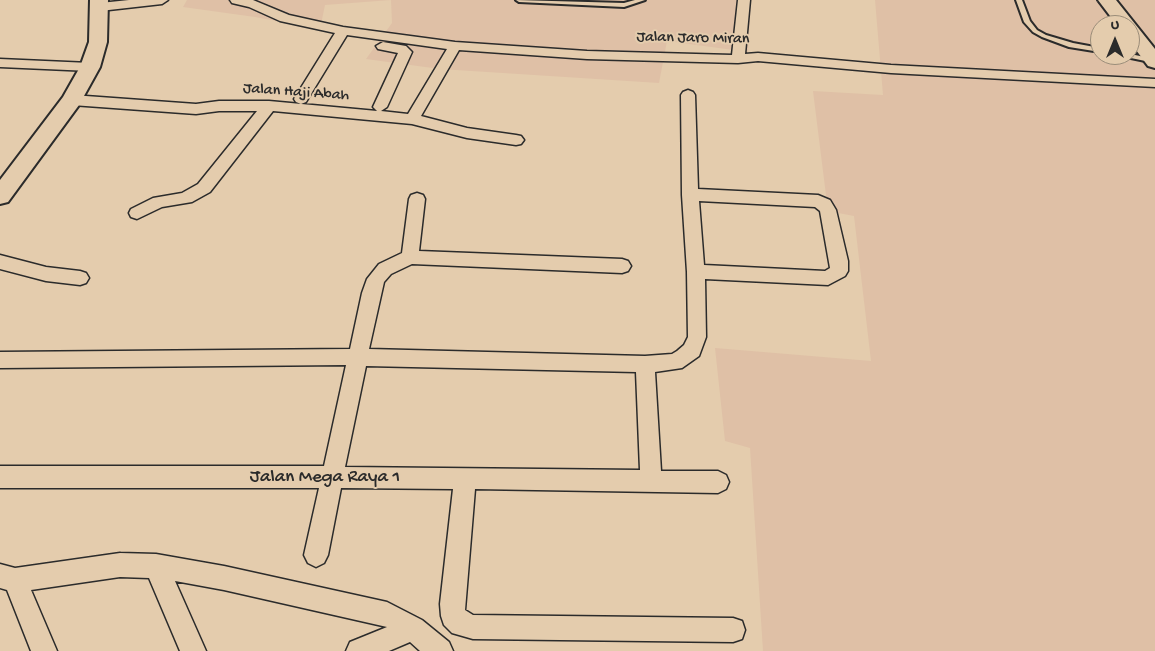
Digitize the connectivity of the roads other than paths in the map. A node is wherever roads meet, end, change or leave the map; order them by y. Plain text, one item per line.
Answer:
1 (162, 0) edge
2 (236, 0) edge
3 (519, 0) edge
4 (642, 0) edge
5 (744, 0) edge
6 (1019, 0) edge
7 (1107, 0) edge
8 (99, 3) edge
9 (1118, 15) edge
10 (340, 35) junction
11 (1140, 42) edge
12 (456, 46) junction
13 (1090, 48) edge
14 (1140, 58) edge
15 (738, 59) junction
16 (1155, 61) edge
17 (0, 63) edge
18 (90, 67) junction
19 (1155, 82) edge
20 (688, 95) dead end
21 (301, 99) dead end
22 (72, 100) junction
23 (269, 106) junction
24 (380, 107) dead end
25 (412, 119) junction
26 (516, 140) dead end
27 (690, 195) junction
28 (0, 196) edge
29 (417, 199) dead end
30 (137, 213) dead end
31 (410, 257) junction
32 (0, 262) edge
33 (622, 266) dead end
34 (696, 272) junction
35 (80, 278) dead end
36 (359, 357) junction
37 (0, 360) edge
38 (645, 364) junction
39 (0, 477) edge
40 (333, 477) junction
41 (465, 479) junction
42 (650, 481) junction
43 (718, 482) dead end
44 (316, 555) dead end
45 (156, 566) junction
46 (7, 578) edge
47 (413, 629) junction
48 (733, 630) dead end
49 (44, 651) edge
50 (193, 651) edge
51 (359, 651) edge
52 (440, 651) edge

1 - 8 street
2 - 10 street, Jalan Jaro Miran
3 - 4 lane
5 - 15 street
6 - 13 lane
7 - 9 street
8 - 18 street
10 - 12 street, Jalan Jaro Miran
10 - 21 street
10 - 24 street
11 - 16 street
12 - 15 street, Jalan Jaro Miran
12 - 25 street
14 - 16 lane
15 - 19 street, Jalan Jaro Miran
17 - 18 street
18 - 22 street
20 - 27 street
22 - 23 street, Jalan Haji Abah
22 - 28 street
23 - 25 street, Jalan Haji Abah
23 - 30 street
25 - 26 street, Jalan Haji Abah
27 - 34 street
27 - 34 street
29 - 31 street
31 - 33 street
31 - 36 street
32 - 35 street
34 - 38 street
36 - 37 street
36 - 38 street
36 - 40 street
38 - 42 street
39 - 40 street, Jalan Mega Raya 1
40 - 41 street, Jalan Mega Raya 1
40 - 44 street
41 - 42 street, Jalan Mega Raya 1
41 - 48 street
42 - 43 street, Jalan Mega Raya 1
45 - 46 street
45 - 47 street
45 - 50 street
46 - 49 street
47 - 51 street
47 - 52 street

